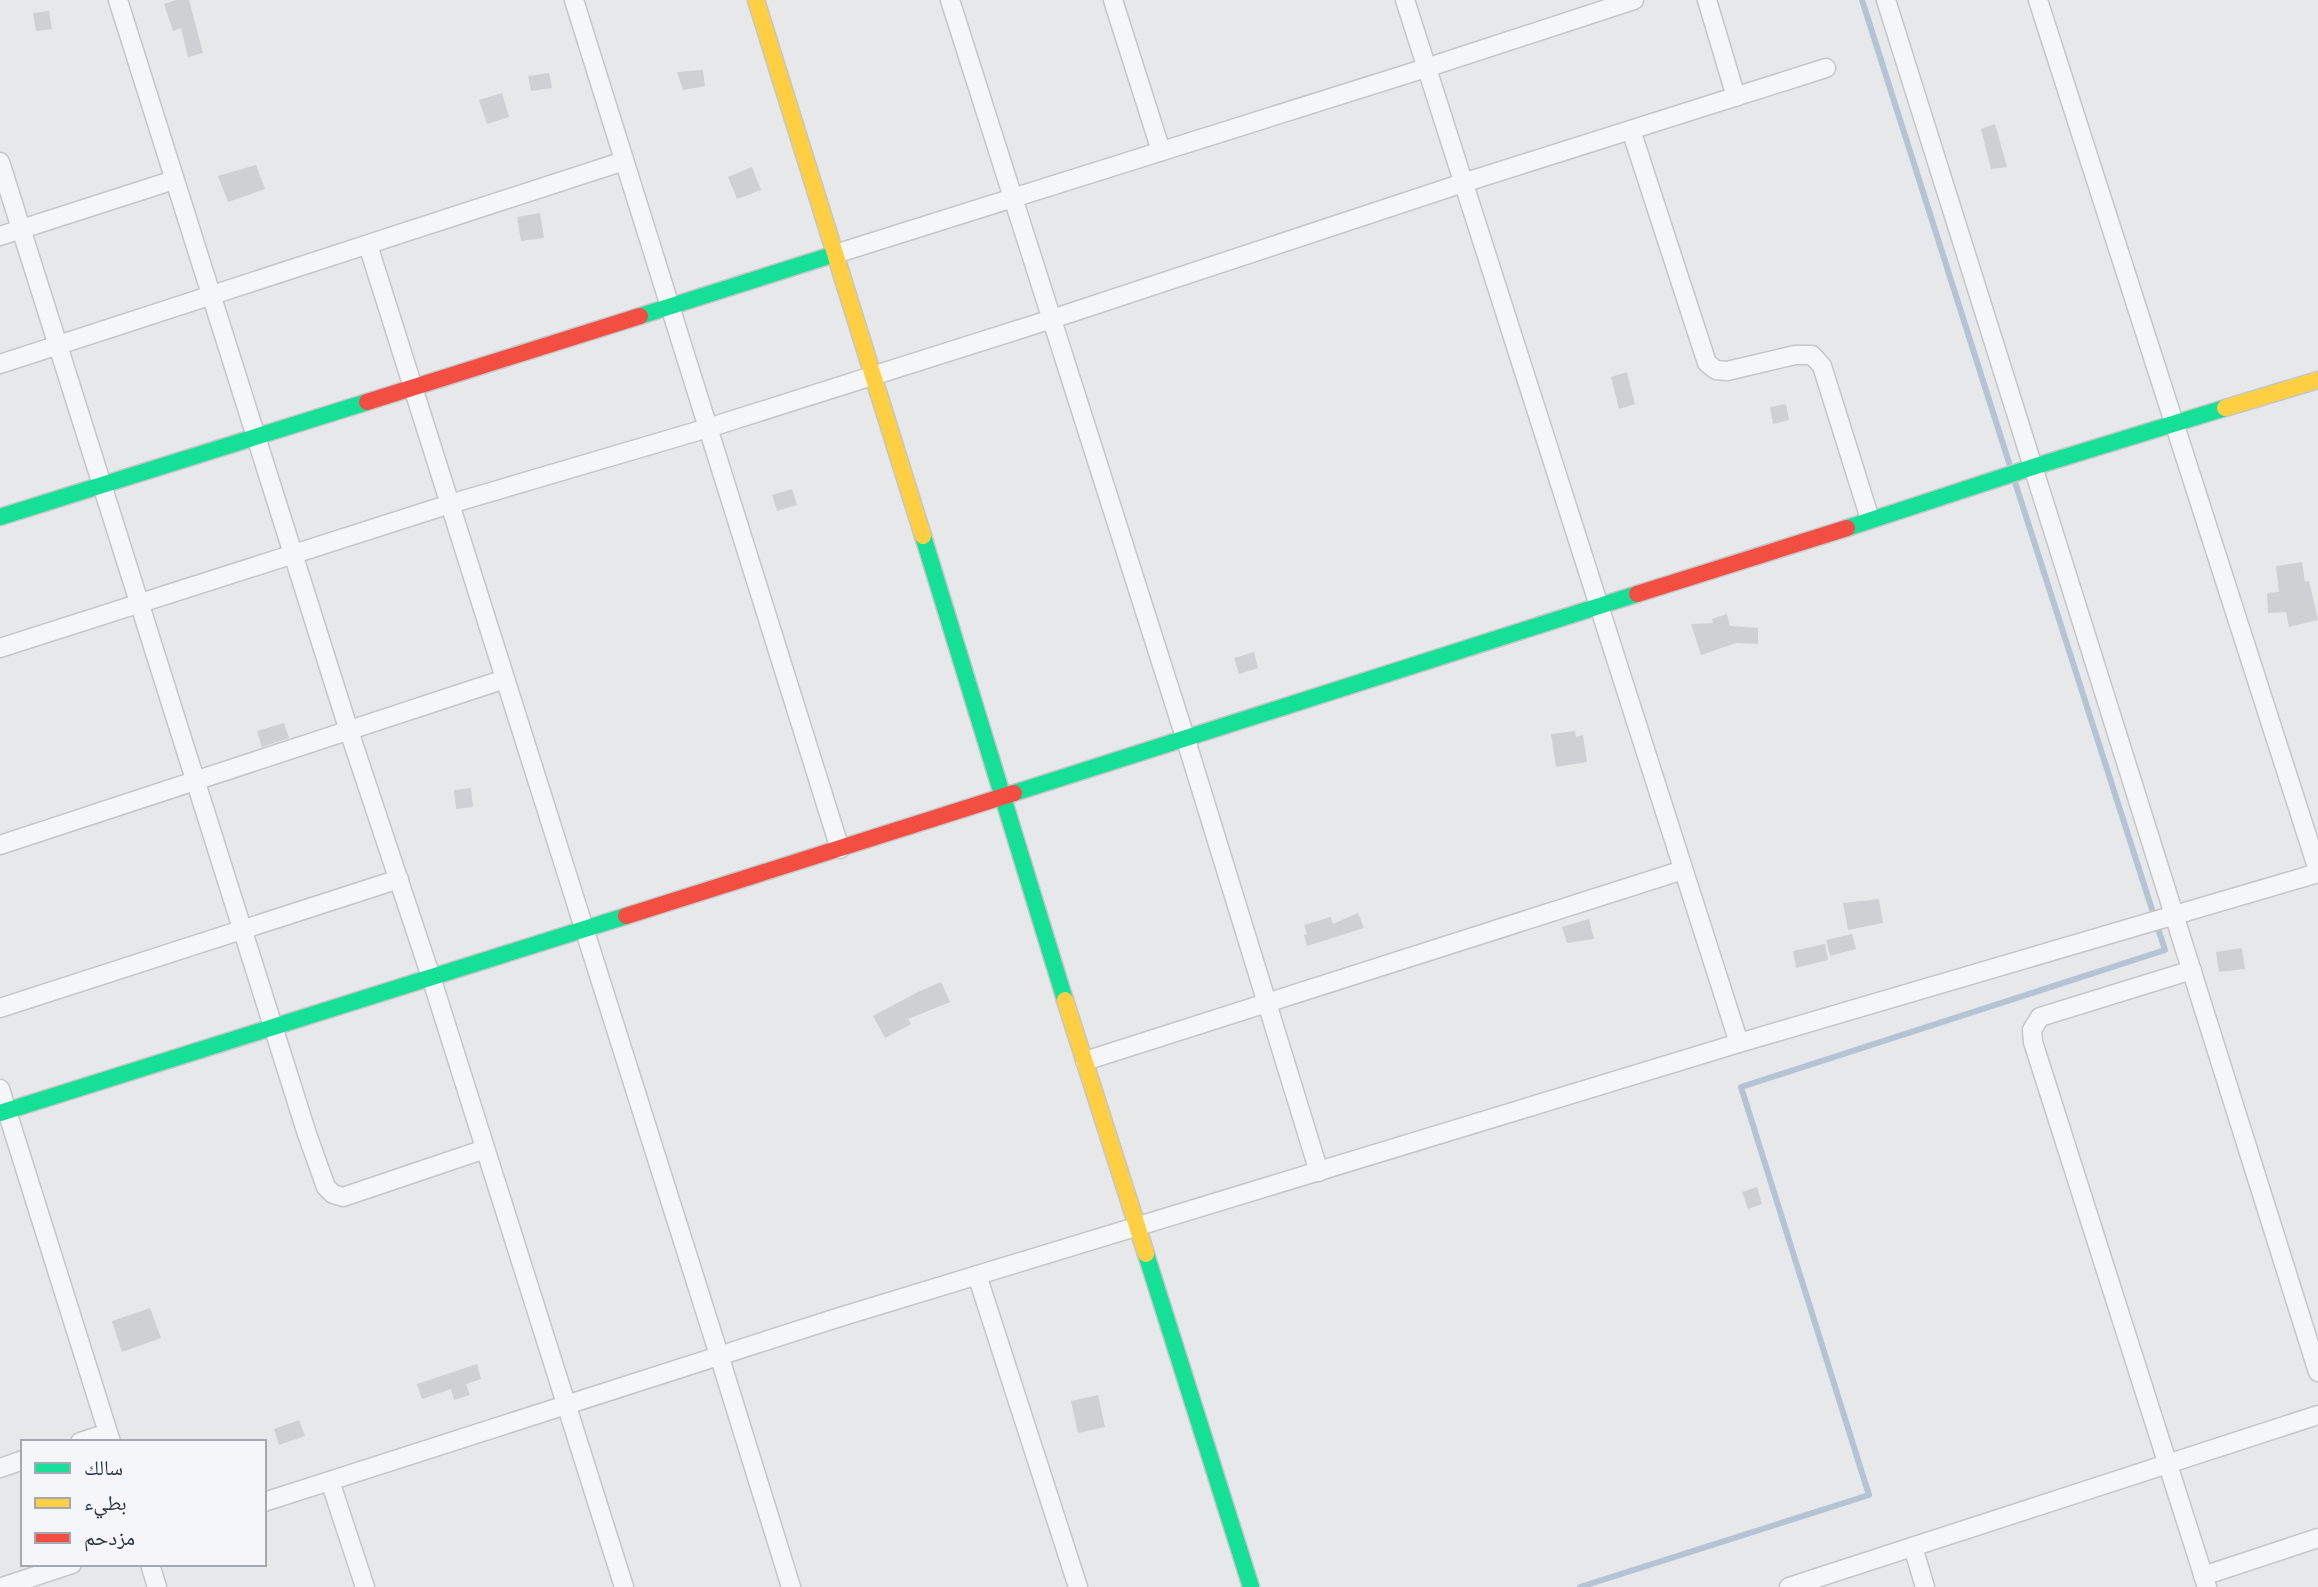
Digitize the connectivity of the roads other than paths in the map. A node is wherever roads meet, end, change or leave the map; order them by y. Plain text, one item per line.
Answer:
1 (118, 0) edge
2 (574, 0) edge
3 (756, 0) edge
4 (950, 0) edge
5 (1113, 0) edge
6 (1405, 0) edge
7 (1634, 0) edge
8 (1707, 0) edge
9 (1886, 0) edge
10 (2038, 0) edge
11 (1426, 68) junction
12 (1826, 68) dead end
13 (1736, 97) junction
14 (1631, 130) junction
15 (1161, 151) junction
16 (624, 161) junction
17 (0, 162) edge
18 (174, 180) junction
19 (1463, 183) junction
20 (1012, 198) junction
21 (21, 229) junction
22 (0, 236) edge
23 (368, 245) junction
24 (835, 254) junction
25 (211, 296) junction
26 (670, 307) junction
27 (1052, 319) junction
28 (58, 346) junction
29 (0, 364) edge
30 (873, 375) junction
31 (2318, 380) edge
32 (414, 386) junction
33 (2174, 424) junction
34 (708, 428) junction
35 (256, 437) junction
36 (2032, 467) junction
37 (102, 485) junction
38 (450, 504) junction
39 (0, 517) edge
40 (1870, 519) junction
41 (293, 555) junction
42 (140, 604) junction
43 (1600, 607) junction
44 (0, 648) edge
45 (505, 678) junction
46 (349, 731) junction
47 (1185, 737) junction
48 (196, 782) junction
49 (1003, 796) junction
50 (0, 845) edge
51 (840, 849) junction
52 (1684, 870) junction
53 (2318, 871) edge
54 (399, 879) junction
55 (2175, 914) junction
56 (584, 929) junction
57 (243, 930) junction
58 (2192, 970) junction
59 (431, 977) junction
60 (1266, 1003) junction
61 (0, 1008) edge
62 (273, 1027) junction
63 (1739, 1043) junction
64 (1085, 1061) junction
65 (0, 1089) edge
66 (4, 1112) edge
67 (485, 1149) junction
68 (1319, 1172) junction
69 (1137, 1227) junction
70 (977, 1275) junction
71 (719, 1355) junction
72 (2318, 1372) edge
73 (567, 1406) junction
74 (2318, 1415) edge
75 (109, 1437) edge
76 (91, 1440) edge
77 (21, 1461) edge
78 (2168, 1464) junction
79 (0, 1468) edge
80 (330, 1481) junction
81 (266, 1501) edge
82 (2318, 1538) edge
83 (1913, 1547) junction
84 (66, 1566) edge
85 (151, 1566) edge
86 (2205, 1582) edge
87 (2, 1587) edge
88 (157, 1587) edge
89 (365, 1587) edge
90 (624, 1587) edge
91 (791, 1587) edge
92 (1078, 1587) edge
93 (1251, 1587) edge
94 (1789, 1587) edge
95 (1925, 1587) edge

1 - 18 street
2 - 16 street
3 - 24 street
4 - 20 street
5 - 15 street
6 - 11 street
7 - 11 street
8 - 13 street
9 - 36 street
10 - 33 street
11 - 15 street
11 - 19 street
12 - 13 street
13 - 14 street
14 - 19 street
14 - 40 street
15 - 20 street
16 - 23 street
16 - 26 street
17 - 21 street
18 - 21 street
18 - 25 street
19 - 27 street
19 - 43 street
20 - 24 street
20 - 27 street
21 - 22 street
21 - 28 street
23 - 25 street
23 - 32 street
24 - 26 street
24 - 30 street
25 - 28 street
25 - 35 street
26 - 32 street
26 - 34 street
27 - 30 street
27 - 47 street
28 - 29 street
28 - 37 street
30 - 34 street
30 - 49 street
31 - 33 street
32 - 35 street
32 - 38 street
33 - 36 street
33 - 53 street
34 - 38 street
34 - 51 street
35 - 37 street
35 - 41 street
36 - 40 street
36 - 55 street
37 - 39 street
37 - 42 street
38 - 41 street
38 - 45 street
40 - 43 street
41 - 42 street
41 - 46 street
42 - 44 street
42 - 48 street
43 - 47 street
43 - 52 street
45 - 46 street
45 - 56 street
46 - 48 street
46 - 54 street
47 - 49 street
47 - 60 street
48 - 50 street
48 - 57 street
49 - 51 street
49 - 64 street
51 - 56 street
52 - 60 street
52 - 63 street
53 - 55 street
54 - 57 street
54 - 59 street
55 - 58 street
55 - 63 street
56 - 59 street
56 - 71 street
57 - 61 street
57 - 62 street
58 - 72 street
58 - 78 street
59 - 62 street
59 - 67 street
60 - 64 street
60 - 68 street
62 - 66 street
62 - 67 street
63 - 68 street
64 - 69 street
65 - 66 street
66 - 75 street
67 - 73 street
68 - 69 street
69 - 70 street
69 - 93 street
70 - 71 street
70 - 92 street
71 - 73 street
71 - 91 street
73 - 80 street
73 - 90 street
74 - 78 street
75 - 76 street
77 - 79 street
78 - 83 street
78 - 86 street
80 - 81 street
80 - 89 street
82 - 86 street
83 - 94 street
83 - 95 street
84 - 87 street
85 - 88 street

